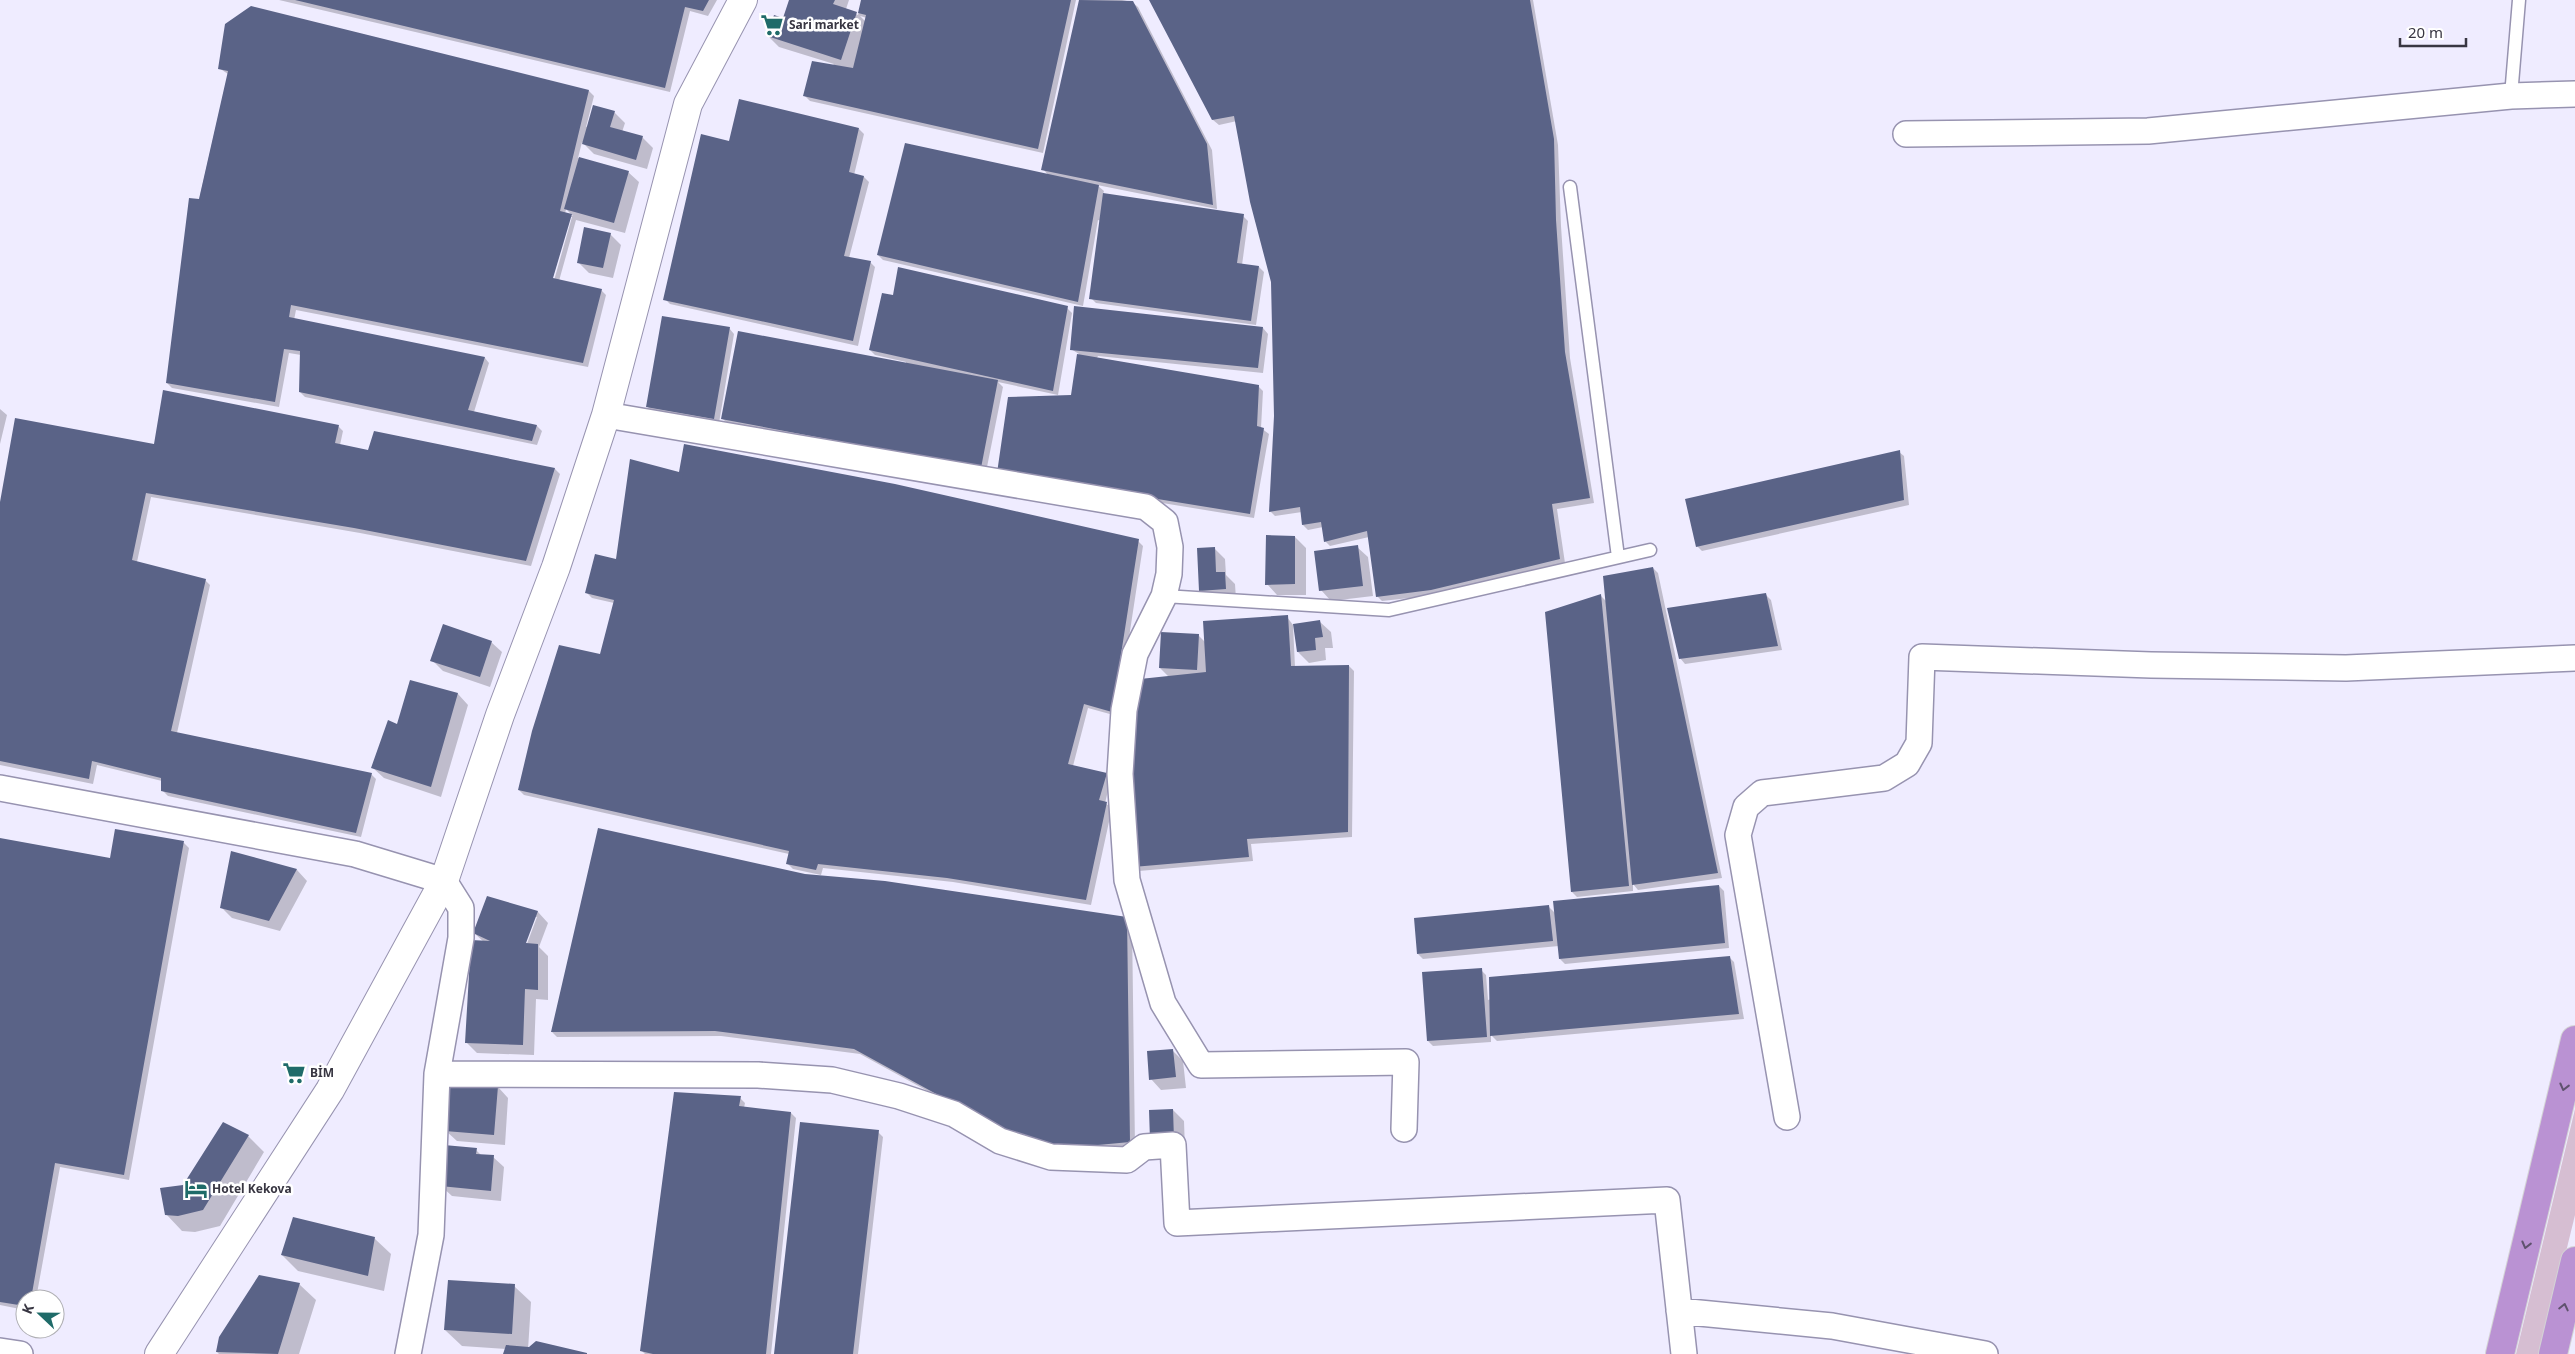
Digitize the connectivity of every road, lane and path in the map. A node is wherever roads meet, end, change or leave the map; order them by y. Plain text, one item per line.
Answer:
1 (743, 0) edge
2 (2519, 0) edge
3 (2575, 94) edge
4 (2511, 96) junction
5 (1906, 134) dead end
6 (1570, 187) dead end
7 (606, 415) junction
8 (1650, 550) dead end
9 (1618, 557) junction
10 (1164, 596) junction
11 (2575, 658) edge
12 (0, 788) edge
13 (444, 880) junction
14 (2575, 1040) edge
15 (437, 1074) junction
16 (1787, 1117) dead end
17 (1404, 1129) dead end
18 (2575, 1261) edge
19 (1679, 1311) junction
20 (159, 1354) edge
21 (408, 1354) edge
22 (1684, 1354) edge
23 (1985, 1354) edge
24 (2500, 1354) edge
25 (2553, 1354) edge

1 - 7 street
2 - 4 lane
3 - 4 street
4 - 5 street
6 - 9 lane
7 - 10 street
7 - 13 street
8 - 9 lane
9 - 10 lane
10 - 17 street
11 - 16 street
12 - 13 street
13 - 15 street
13 - 20 street
14 -> 24 highway
15 - 19 street
15 - 21 street
25 -> 18 highway
19 - 22 street
19 - 23 street

